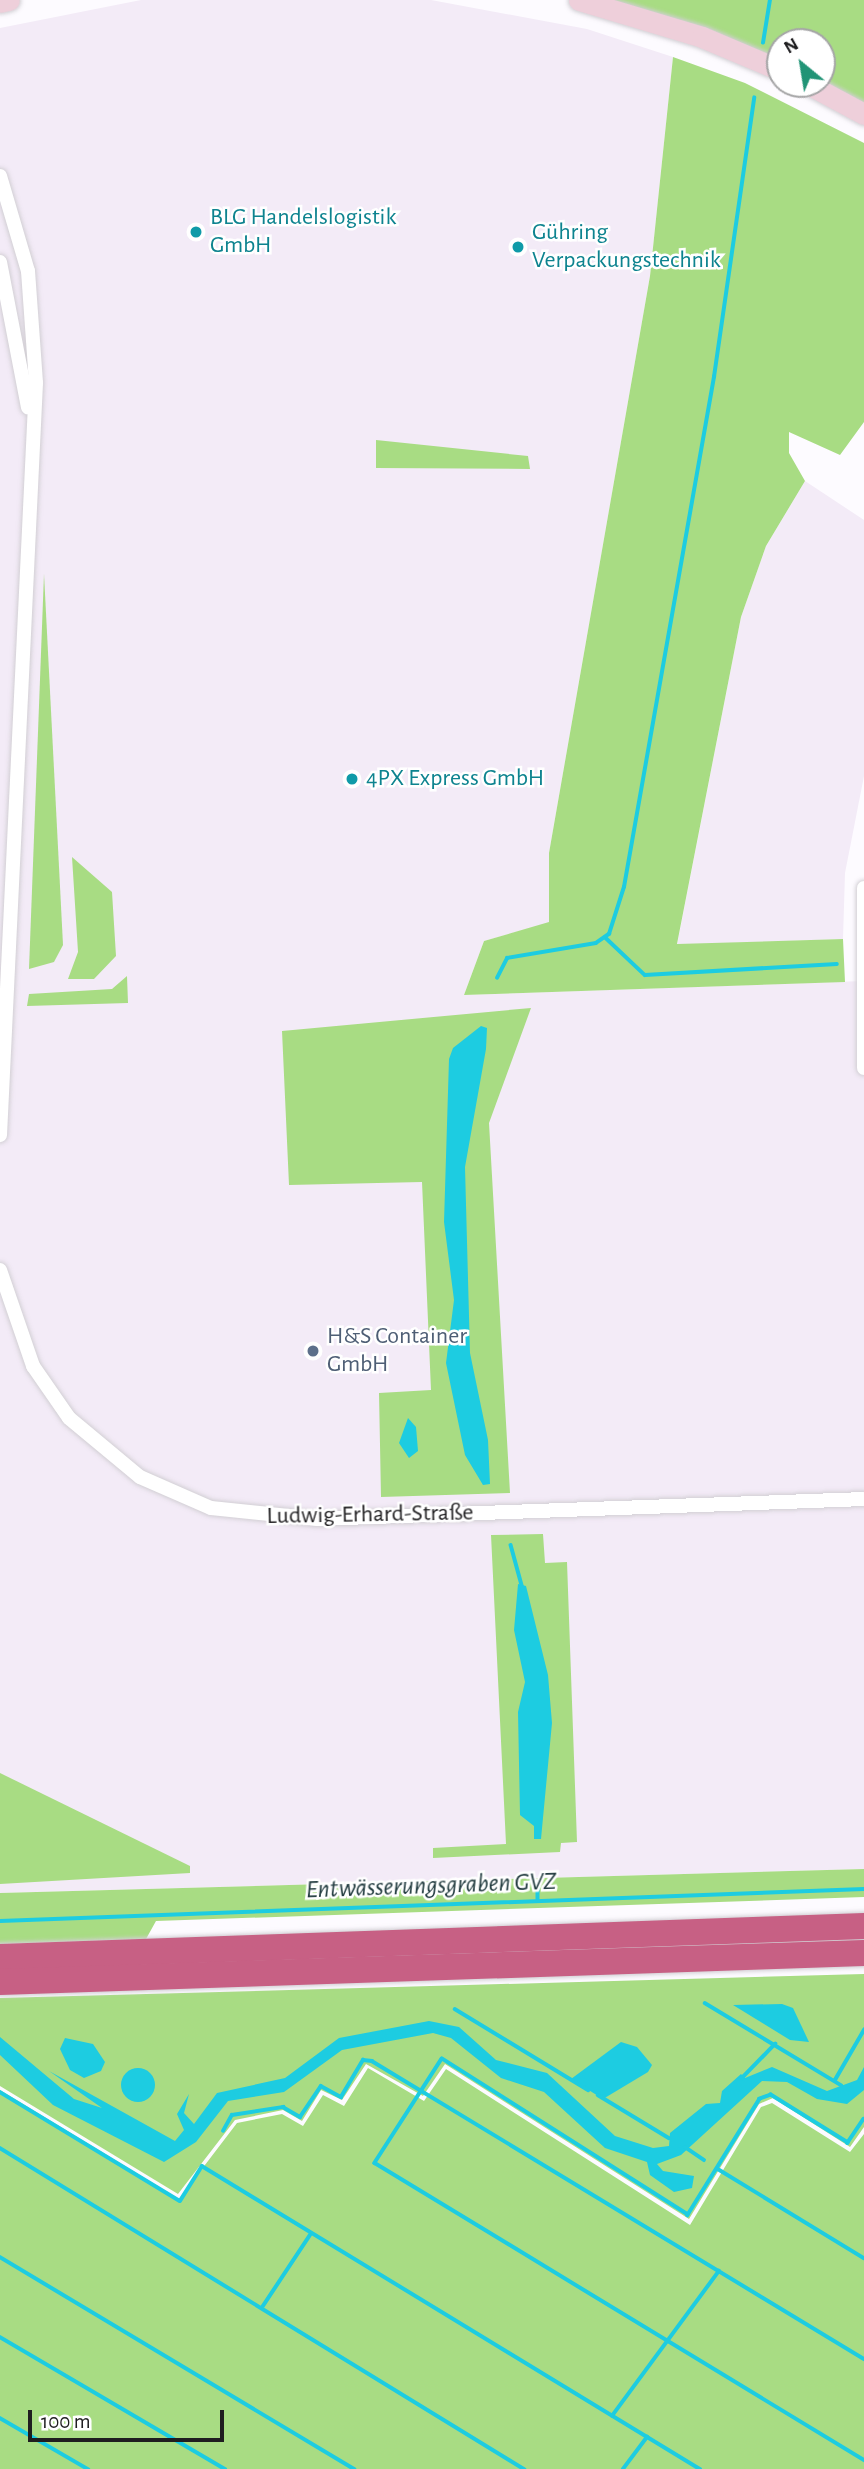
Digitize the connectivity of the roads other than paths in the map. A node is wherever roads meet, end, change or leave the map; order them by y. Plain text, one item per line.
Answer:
1 (9, 0) edge
2 (579, 0) edge
3 (0, 2) edge
4 (766, 64) edge
5 (834, 98) edge
6 (864, 114) edge
7 (0, 176) edge
8 (0, 262) edge
9 (30, 426) junction
10 (6, 845) edge
11 (864, 888) edge
12 (864, 1068) edge
13 (0, 1135) edge
14 (0, 1270) edge
15 (864, 1499) edge
16 (864, 1926) edge
17 (864, 1953) edge
18 (0, 1957) edge
19 (0, 1982) edge

1 - 3 street
2 - 4 street
5 - 6 street
7 - 9 street
8 - 9 street
9 - 10 street
10 - 13 street
11 - 12 street
14 - 15 street, Ludwig-Erhard-Straße
16 - 18 highway
17 - 19 highway

